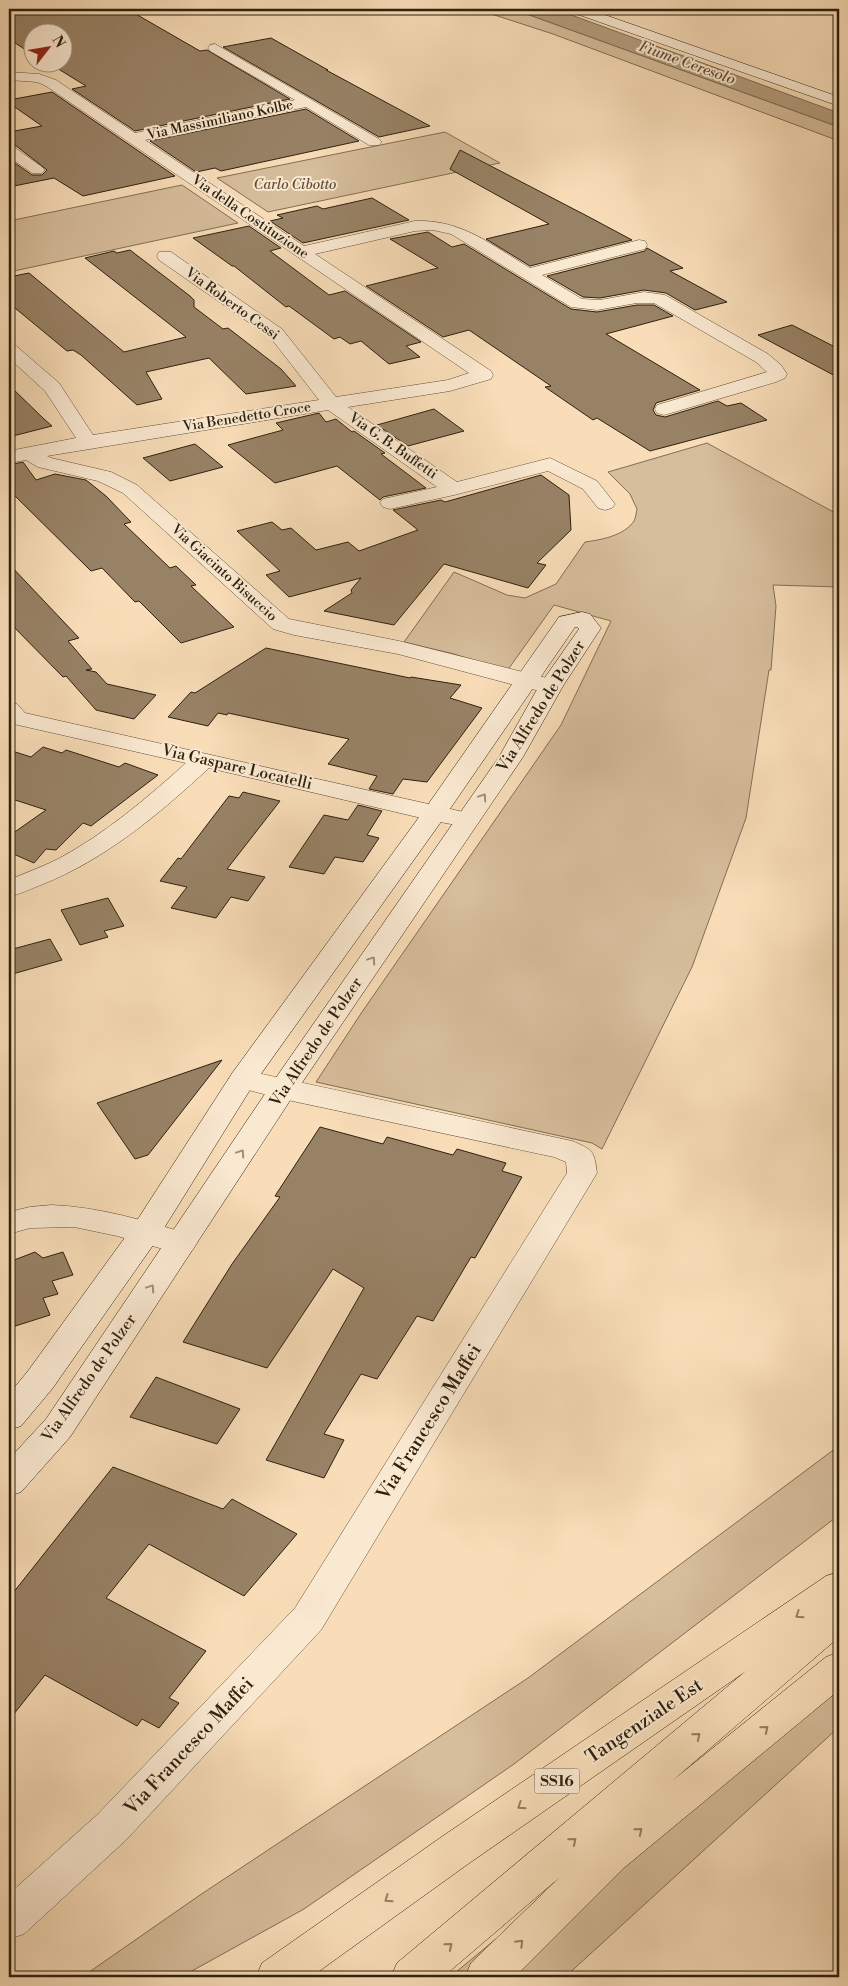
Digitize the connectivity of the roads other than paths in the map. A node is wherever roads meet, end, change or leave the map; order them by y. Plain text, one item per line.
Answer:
1 (576, 9) edge
2 (215, 48) dead end
3 (9, 76) edge
4 (308, 102) junction
5 (839, 102) edge
6 (132, 138) junction
7 (374, 142) dead end
8 (9, 150) edge
9 (37, 170) dead end
10 (639, 245) dead end
11 (302, 252) junction
12 (165, 256) dead end
13 (526, 274) junction
14 (9, 349) edge
15 (484, 375) joint
16 (332, 404) junction
17 (664, 409) dead end
18 (88, 442) junction
19 (19, 455) edge
20 (454, 489) junction
21 (390, 503) dead end
22 (605, 504) dead end
23 (538, 683) junction
24 (9, 709) edge
25 (204, 759) junction
26 (434, 814) junction
27 (468, 820) junction
28 (9, 888) edge
29 (243, 1079) junction
30 (283, 1089) junction
31 (9, 1223) edge
32 (145, 1233) junction
33 (181, 1243) junction
34 (9, 1417) edge
35 (9, 1482) edge
36 (839, 1587) edge
37 (839, 1615) edge
38 (839, 1668) edge
39 (9, 1920) edge
40 (277, 1977) edge
41 (412, 1977) edge
42 (486, 1977) edge

1 - 5 street
2 - 4 street, Via Massimiliano Kolbe
3 - 6 street, Via della Costituzione
4 - 6 street, Via Massimiliano Kolbe
4 - 7 street, Via Massimiliano Kolbe
6 - 11 street, Via della Costituzione
8 - 9 street
10 - 13 street
11 - 13 street
11 - 15 street, Via della Costituzione
12 - 16 street, Via Roberto Cessi
13 - 17 street
14 - 18 street
15 - 16 street, Via Benedetto Croce
16 - 18 street, Via Benedetto Croce
16 - 20 street, Via G. B. Buffetti
18 - 19 street, Via Benedetto Croce
19 - 23 street, Via Giacinto Bisuccio
20 - 21 street
20 - 22 street
23 - 26 street, Via Alfredo de Polzer
27 -> 23 street, Via Alfredo de Polzer
24 - 25 street, Via Gaspare Locatelli
25 - 26 street, Via Gaspare Locatelli
25 - 28 street
26 - 27 street, Via Gaspare Locatelli
26 - 29 street, Via Alfredo de Polzer
30 -> 27 street, Via Alfredo de Polzer
29 - 30 street, Via Francesco Maffei
29 - 32 street, Via Alfredo de Polzer
33 -> 30 street, Via Alfredo de Polzer
30 - 39 street, Via Francesco Maffei
31 - 32 street
32 - 33 street
32 - 34 street, Via Alfredo de Polzer
35 -> 33 street, Via Alfredo de Polzer
36 -> 40 main road, Tangenziale Est / SS16
41 -> 37 main road
42 -> 38 main road

